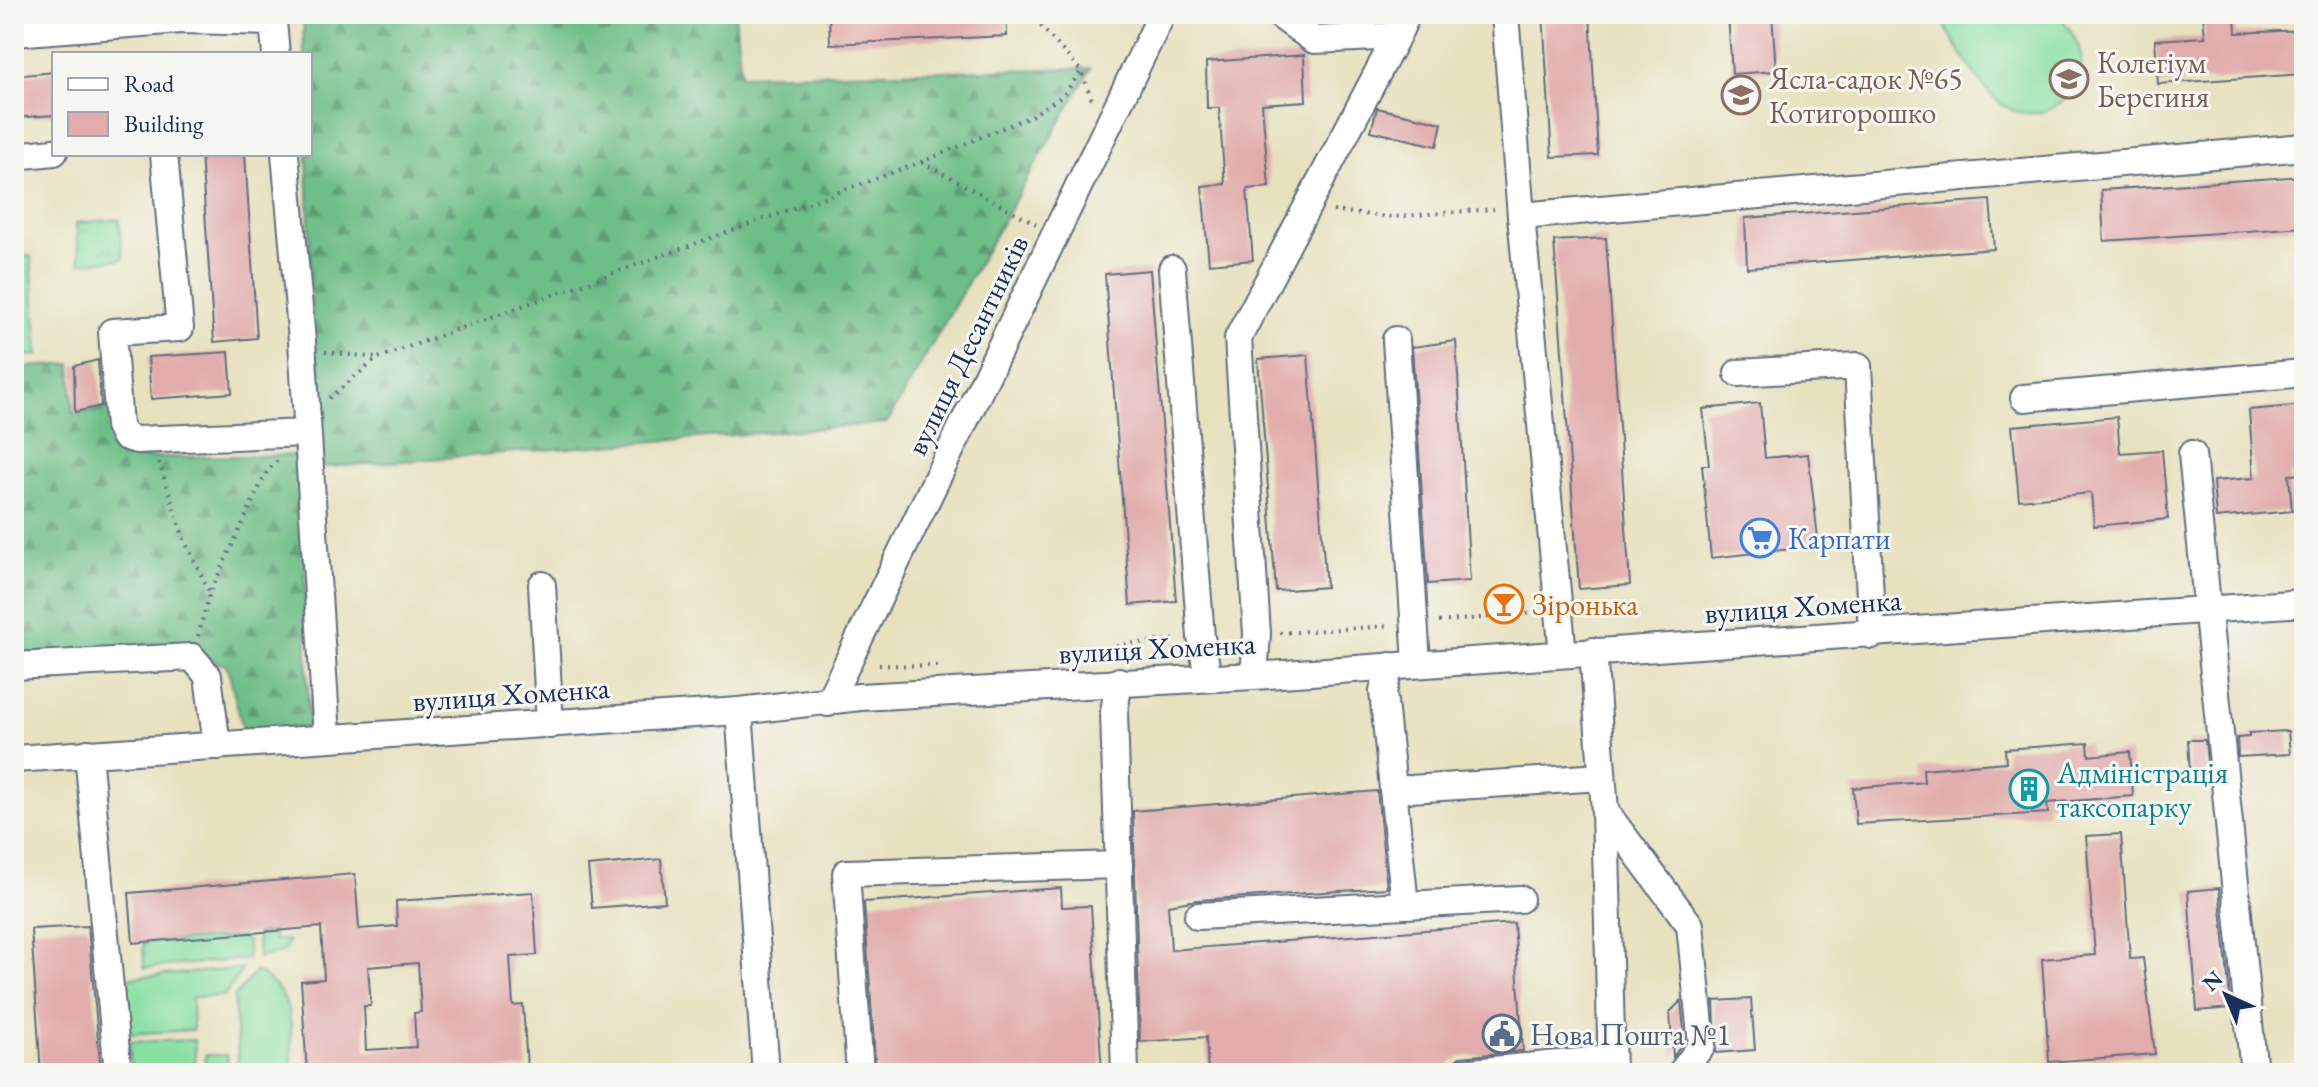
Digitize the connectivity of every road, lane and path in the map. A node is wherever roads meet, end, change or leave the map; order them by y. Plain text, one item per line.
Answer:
1 (489, 14) edge
2 (580, 14) edge
3 (1030, 14) edge
4 (1162, 14) edge
5 (1278, 14) edge
6 (1505, 14) edge
7 (1402, 25) edge
8 (14, 33) edge
9 (276, 52) edge
10 (1081, 71) junction
11 (1104, 132) junction
12 (2304, 147) edge
13 (52, 152) edge
14 (14, 156) edge
15 (164, 156) edge
16 (285, 156) edge
17 (922, 162) junction
18 (1307, 208) junction
19 (1521, 216) junction
20 (1057, 235) junction
21 (1172, 269) dead end
22 (1396, 340) dead end
23 (302, 341) junction
24 (378, 358) junction
25 (1738, 373) dead end
26 (2304, 373) edge
27 (2024, 398) dead end
28 (305, 433) junction
29 (152, 439) junction
30 (2192, 454) dead end
31 (542, 585) dead end
32 (210, 593) junction
33 (2304, 603) edge
34 (2208, 611) junction
35 (1872, 635) junction
36 (1593, 651) junction
37 (1563, 654) junction
38 (192, 657) junction
39 (1417, 663) junction
40 (14, 666) edge
41 (1390, 666) junction
42 (1254, 676) junction
43 (1208, 677) junction
44 (1119, 681) junction
45 (828, 703) junction
46 (739, 711) junction
47 (550, 725) junction
48 (327, 737) junction
49 (217, 746) junction
50 (88, 753) junction
51 (14, 759) edge
52 (1602, 777) junction
53 (1393, 790) junction
54 (1605, 811) junction
55 (1119, 865) junction
56 (1520, 899) dead end
57 (1405, 905) junction
58 (1198, 916) dead end
59 (1611, 1066) edge
60 (118, 1073) edge
61 (766, 1073) edge
62 (860, 1073) edge
63 (1125, 1073) edge
64 (1461, 1073) edge
65 (1681, 1073) edge
66 (2254, 1073) edge

1 - 2 path
3 - 10 path
4 - 11 street, вулиця Десантників
5 - 7 street
6 - 19 street
7 - 18 street
8 - 9 street
10 - 11 path
10 - 17 path
11 - 20 street, вулиця Десантників
12 - 19 street
13 - 14 street
15 - 29 street
16 - 23 street
17 - 20 path
17 - 24 path
18 - 19 path
18 - 42 street
19 - 37 street
20 - 45 street, вулиця Десантників
21 - 43 street
22 - 39 street
23 - 24 path
23 - 28 street
24 - 28 path
25 - 35 street
26 - 27 street
28 - 29 street
28 - 32 path
28 - 48 street
29 - 32 path
30 - 34 street
31 - 47 street
32 - 38 path
33 - 34 street, вулиця Хоменка
34 - 35 street, вулиця Хоменка
34 - 66 street
35 - 36 street, вулиця Хоменка
36 - 37 street, вулиця Хоменка
36 - 52 street
37 - 39 street, вулиця Хоменка
38 - 40 street
38 - 49 street
39 - 41 street, вулиця Хоменка
41 - 42 street, вулиця Хоменка
41 - 53 street
42 - 43 street, вулиця Хоменка
43 - 44 street, вулиця Хоменка
44 - 45 street, вулиця Хоменка
44 - 55 street
45 - 46 street, вулиця Хоменка
46 - 47 street, вулиця Хоменка
46 - 61 street
47 - 48 street, вулиця Хоменка
48 - 49 street, вулиця Хоменка
49 - 50 street, вулиця Хоменка
50 - 51 street, вулиця Хоменка
50 - 60 street
52 - 53 street
52 - 54 street
53 - 57 street
54 - 59 street
54 - 65 street
55 - 62 street
55 - 63 street
56 - 57 street
57 - 58 street
59 - 64 street

